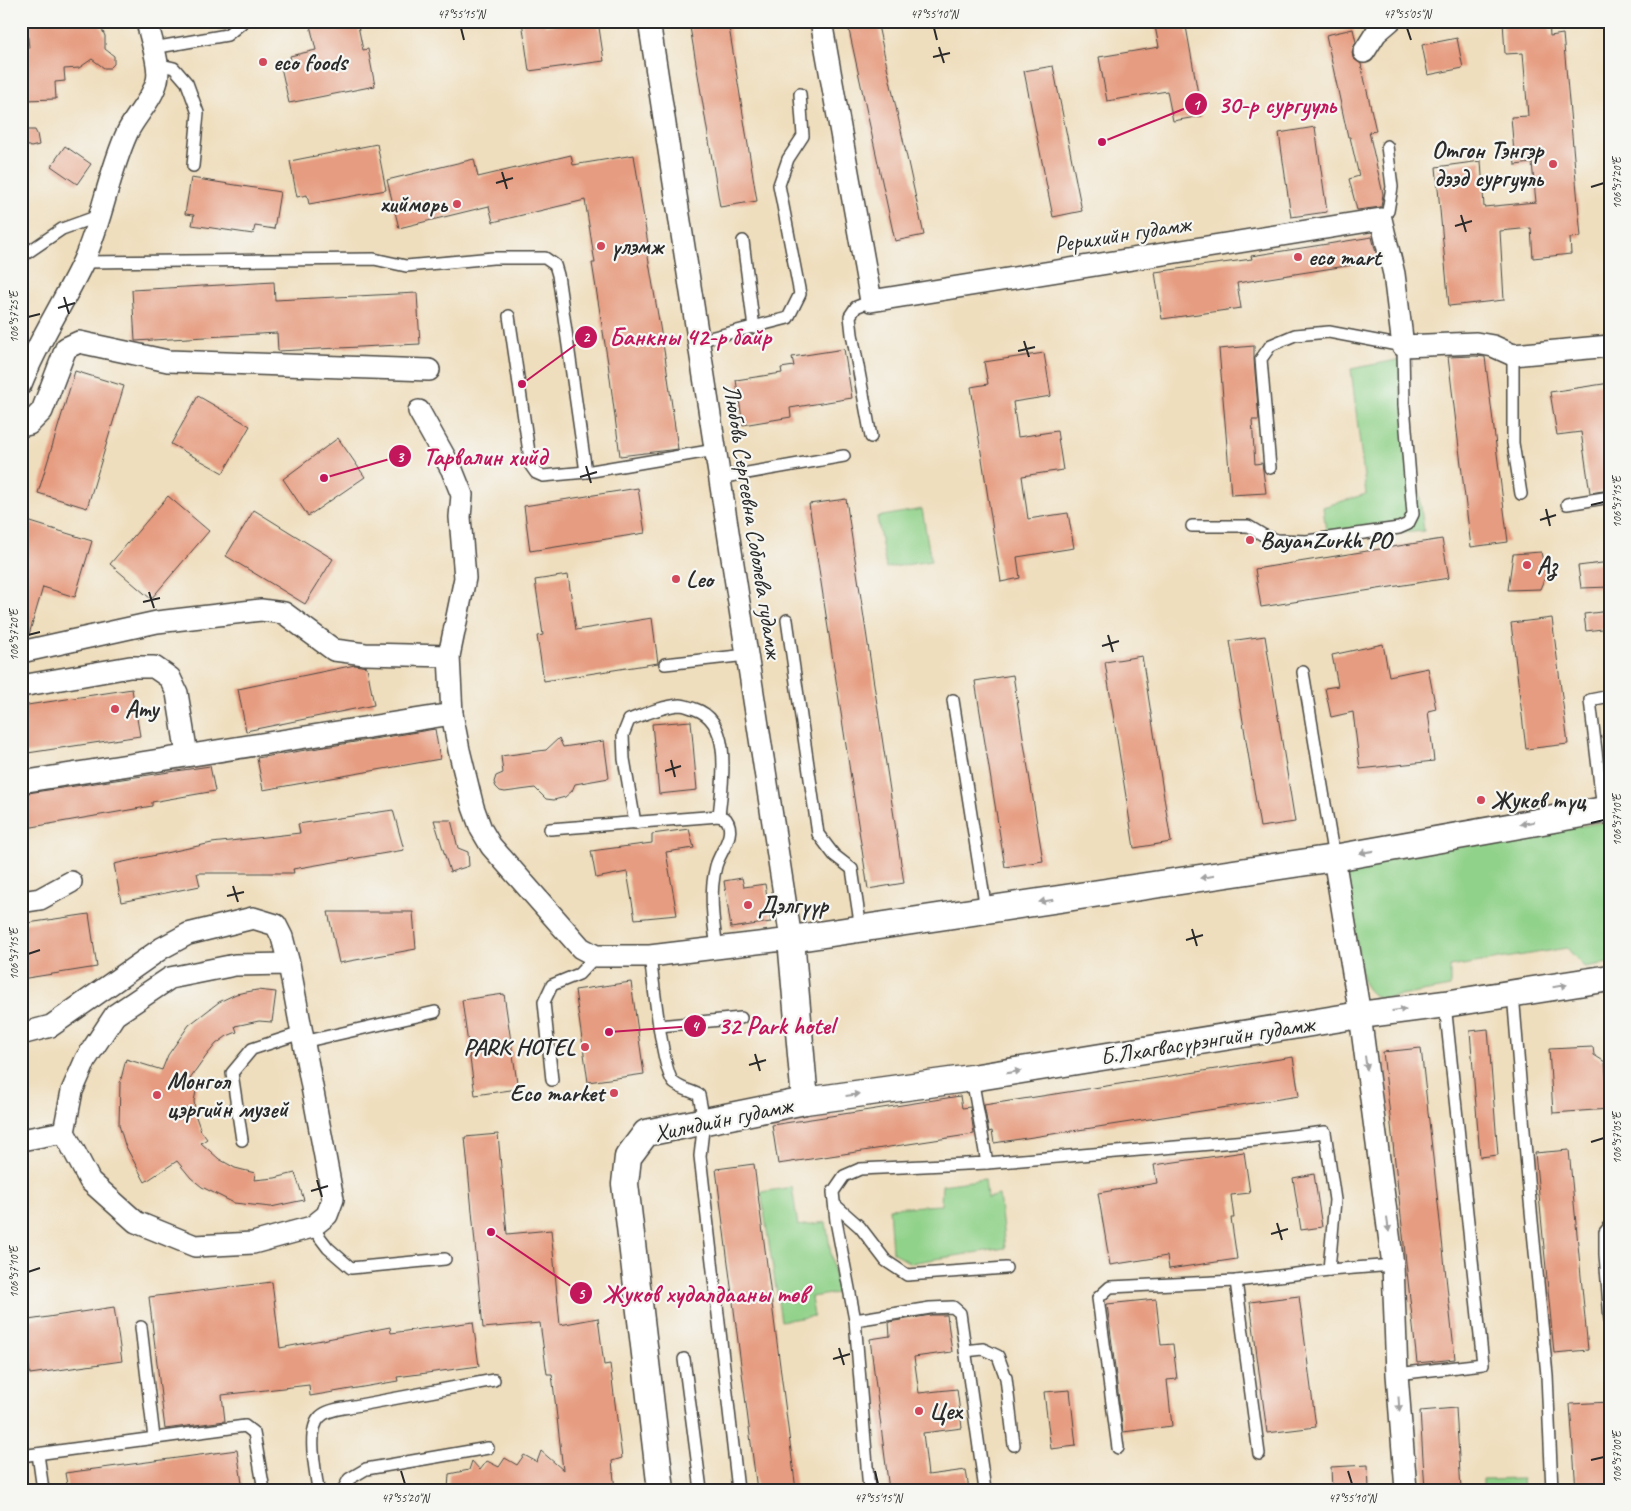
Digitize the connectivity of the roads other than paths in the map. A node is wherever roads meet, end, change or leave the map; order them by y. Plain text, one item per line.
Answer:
1 (148, 21) edge
2 (244, 21) edge
3 (648, 21) edge
4 (821, 21) edge
5 (1390, 21) edge
6 (1364, 52) dead end
7 (155, 56) junction
8 (800, 94) dead end
9 (1387, 146) dead end
10 (193, 166) dead end
11 (100, 215) junction
12 (1381, 219) junction
13 (743, 241) dead end
14 (21, 257) edge
15 (83, 262) junction
16 (871, 301) junction
17 (508, 316) dead end
18 (754, 328) junction
19 (698, 341) junction
20 (1403, 346) junction
21 (1610, 346) edge
22 (1513, 354) junction
23 (429, 370) dead end
24 (21, 384) edge
25 (419, 411) dead end
26 (21, 426) edge
27 (870, 437) dead end
28 (715, 450) junction
29 (844, 456) dead end
30 (1270, 468) dead end
31 (586, 472) junction
32 (719, 478) junction
33 (1521, 494) dead end
34 (1610, 498) edge
35 (1566, 504) dead end
36 (1192, 526) dead end
37 (787, 620) dead end
38 (21, 652) edge
39 (747, 654) junction
40 (449, 656) junction
41 (665, 664) dead end
42 (1303, 672) dead end
43 (21, 686) edge
44 (1610, 696) edge
45 (953, 700) dead end
46 (452, 714) junction
47 (187, 756) junction
48 (21, 782) edge
49 (1607, 809) edge
50 (719, 816) junction
51 (635, 823) junction
52 (550, 829) dead end
53 (1334, 858) junction
54 (70, 882) dead end
55 (21, 902) edge
56 (986, 910) junction
57 (861, 929) junction
58 (791, 939) junction
59 (717, 948) junction
60 (596, 956) junction
61 (650, 956) junction
62 (290, 964) junction
63 (1610, 978) edge
64 (1513, 993) junction
65 (1445, 1004) junction
66 (435, 1012) dead end
67 (1360, 1015) junction
68 (741, 1018) dead end
69 (659, 1026) junction
70 (21, 1034) edge
71 (302, 1038) junction
72 (972, 1078) junction
73 (552, 1080) dead end
74 (805, 1101) junction
75 (704, 1121) junction
76 (64, 1132) junction
77 (21, 1140) edge
78 (242, 1140) dead end
79 (987, 1163) junction
80 (835, 1204) junction
81 (1610, 1226) edge
82 (312, 1227) junction
83 (445, 1259) dead end
84 (1394, 1265) junction
85 (1006, 1268) dead end
86 (1329, 1270) junction
87 (1236, 1281) junction
88 (855, 1320) junction
89 (1610, 1320) edge
90 (141, 1327) dead end
91 (965, 1351) junction
92 (684, 1359) dead end
93 (1397, 1374) junction
94 (494, 1380) dead end
95 (154, 1438) junction
96 (1014, 1445) dead end
97 (488, 1448) dead end
98 (1118, 1448) dead end
99 (38, 1454) junction
100 (1259, 1454) dead end
101 (21, 1456) edge
102 (44, 1490) edge
103 (264, 1490) edge
104 (318, 1490) edge
105 (342, 1490) edge
106 (661, 1490) edge
107 (701, 1490) edge
108 (738, 1490) edge
109 (869, 1490) edge
110 (985, 1490) edge
111 (1406, 1490) edge
112 (1552, 1490) edge

1 - 7 street
2 - 7 lane
3 - 19 street, Любовь Сергеевна Соболева гудамж
4 - 16 street
5 - 6 street
7 - 10 lane
7 - 11 street
8 - 18 lane
9 - 12 lane
11 - 14 lane
11 - 15 street
12 - 16 street, Рерихийн гудамж
12 - 20 street
13 - 18 lane
15 - 24 street
15 - 31 lane
16 - 27 lane
17 - 31 lane
18 - 19 lane
19 - 28 street, Любовь Сергеевна Соболева гудамж
20 - 22 street
20 - 30 lane
20 - 36 lane
21 - 22 street
22 - 33 lane
23 - 26 street
25 - 40 street
28 - 31 lane
28 - 32 street, Любовь Сергеевна Соболева гудамж
29 - 32 lane
32 - 39 street, Любовь Сергеевна Соболева гудамж
34 - 35 lane
37 - 57 lane
38 - 40 street
39 - 41 lane
39 - 58 street, Любовь Сергеевна Соболева гудамж
40 - 46 street
42 - 53 lane
43 - 47 street
44 - 49 lane
45 - 56 lane
46 - 47 street
46 - 60 street
47 - 48 street
49 -> 53 street
50 - 51 lane
50 - 51 lane
50 - 59 lane
51 - 52 lane
53 -> 56 street
53 - 67 street
54 - 55 street
56 - 57 street
57 - 58 street
58 - 59 street
58 - 74 street
59 - 61 street
60 - 61 street
60 - 73 lane
61 - 69 lane
62 - 70 street
62 - 71 street
62 - 76 street
64 -> 63 street, Б.Лхагвасүрэнгийн гудамж
64 - 65 street, Б.Лхагвасүрэнгийн гудамж
64 - 112 lane
67 -> 65 street, Б.Лхагвасүрэнгийн гудамж
65 - 93 lane
66 - 71 lane
72 -> 67 street, Б.Лхагвасүрэнгийн гудамж
67 -> 84 street
68 - 69 lane
69 - 75 lane
71 - 78 lane
71 - 82 street
74 -> 72 street, Б.Лхагвасүрэнгийн гудамж
72 - 79 lane
74 - 75 street, Хилчдийн гудамж
75 - 106 street, Хилчдийн гудамж
75 - 108 lane
76 - 77 street
76 - 82 street
79 - 80 lane
79 - 86 lane
80 - 85 lane
80 - 88 lane
81 - 89 lane
82 - 83 lane
84 - 86 lane
84 - 93 street
86 - 87 lane
87 - 98 lane
87 - 100 lane
88 - 91 lane
88 - 109 lane
90 - 95 lane
91 - 96 lane
91 - 110 lane
92 - 107 lane
93 -> 111 street
94 - 104 lane
95 - 99 lane
95 - 103 lane
97 - 105 lane
99 - 101 lane
99 - 102 lane

